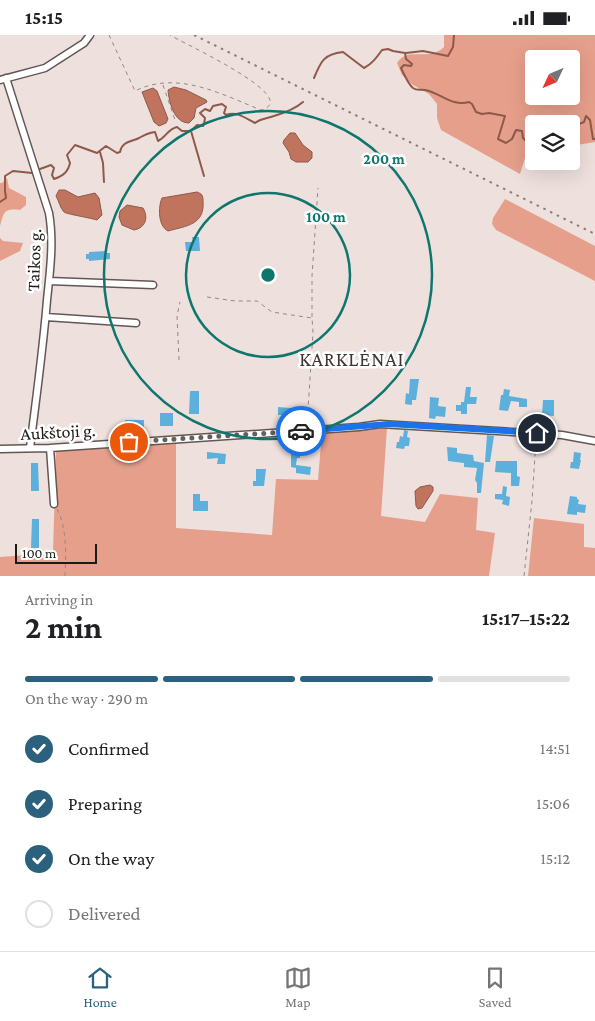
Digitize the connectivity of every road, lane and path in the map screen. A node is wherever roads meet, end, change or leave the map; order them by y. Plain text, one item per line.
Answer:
1 (90, 35) edge
2 (109, 35) edge
3 (170, 35) edge
4 (3, 79) edge
5 (163, 85) junction
6 (175, 120) dead end
7 (318, 188) dead end
8 (49, 281) junction
9 (153, 285) dead end
10 (207, 297) dead end
11 (180, 302) dead end
12 (46, 317) junction
13 (312, 318) junction
14 (136, 323) dead end
15 (179, 360) dead end
16 (306, 431) junction
17 (537, 433) junction
18 (595, 441) edge
19 (30, 448) junction
20 (50, 448) junction
21 (0, 449) edge
22 (54, 504) joint
23 (65, 576) edge
24 (524, 576) edge

1 - 4 street
2 - 5 path
3 - 5 path
4 - 8 street, Taikos g.
5 - 6 path
7 - 13 path
8 - 9 street
8 - 12 street, Taikos g.
10 - 13 path
11 - 15 path
12 - 14 street
12 - 19 street, Taikos g.
13 - 16 path
16 - 17 street, Aukštoji g.
16 - 20 street, Aukštoji g.
17 - 18 street, Aukštoji g.
17 - 24 path
19 - 20 street, Aukštoji g.
19 - 21 street, Aukštoji g.
20 - 22 street
22 - 23 path

